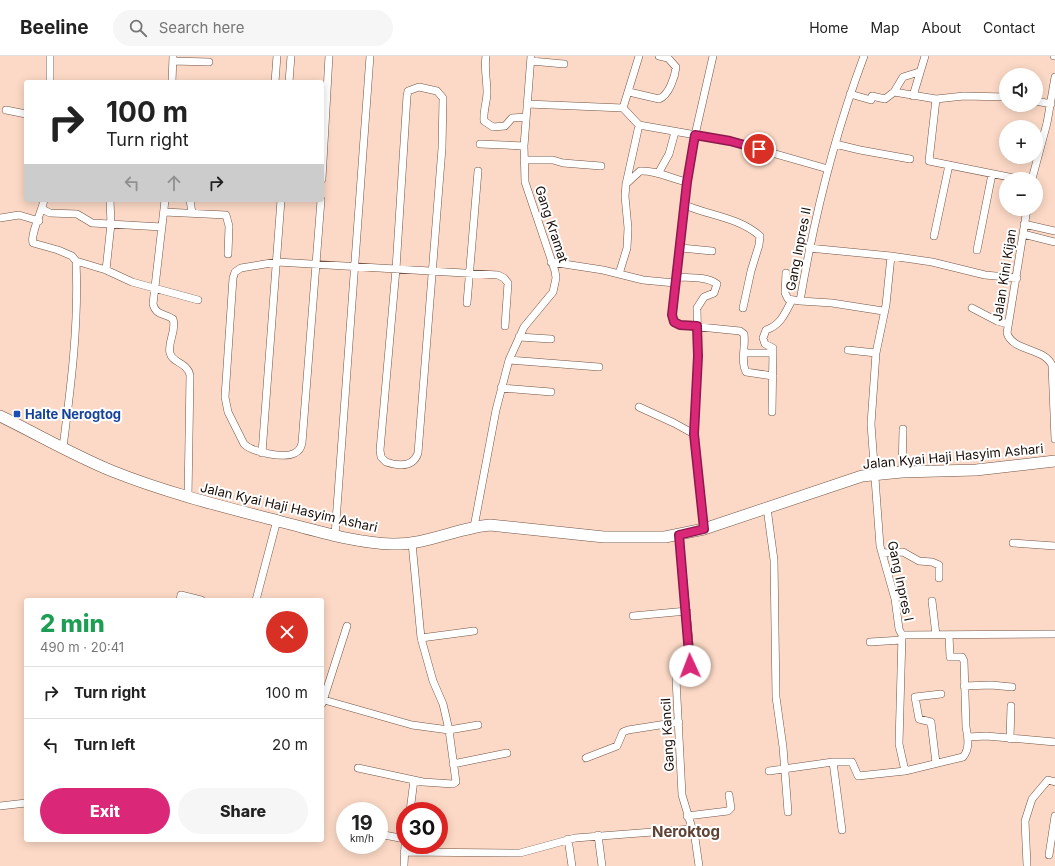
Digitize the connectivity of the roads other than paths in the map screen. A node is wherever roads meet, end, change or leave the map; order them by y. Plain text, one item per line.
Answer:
1 (50, 56) edge
2 (276, 56) edge
3 (291, 56) edge
4 (329, 56) edge
5 (370, 56) edge
6 (486, 56) edge
7 (639, 56) edge
8 (659, 56) edge
9 (713, 56) edge
10 (864, 56) edge
11 (925, 56) edge
12 (669, 57) edge
13 (173, 58) edge
14 (531, 58) edge
15 (209, 62) dead end
16 (564, 64) dead end
17 (919, 72) junction
18 (1055, 77) edge
19 (50, 80) edge
20 (172, 80) edge
21 (274, 80) edge
22 (289, 80) edge
23 (629, 92) junction
24 (894, 92) junction
25 (850, 94) junction
26 (913, 96) junction
27 (999, 97) edge
28 (936, 99) junction
29 (1043, 102) edge
30 (527, 104) junction
31 (1051, 104) junction
32 (624, 108) junction
33 (6, 110) dead end
34 (24, 114) edge
35 (526, 117) junction
36 (638, 125) junction
37 (675, 132) junction
38 (695, 135) junction
39 (324, 144) edge
40 (480, 144) dead end
41 (835, 144) junction
42 (524, 146) junction
43 (910, 159) dead end
44 (524, 160) junction
45 (949, 165) junction
46 (601, 166) dead end
47 (828, 169) junction
48 (478, 171) dead end
49 (659, 172) junction
50 (1034, 172) edge
51 (992, 174) junction
52 (999, 175) edge
53 (687, 182) junction
54 (626, 184) junction
55 (44, 202) edge
56 (110, 202) edge
57 (165, 202) edge
58 (190, 202) edge
59 (281, 202) edge
60 (321, 202) edge
61 (685, 204) junction
62 (42, 209) junction
63 (164, 212) junction
64 (192, 213) junction
65 (1026, 216) edge
66 (0, 218) edge
67 (38, 221) junction
68 (111, 224) junction
69 (1024, 224) junction
70 (162, 227) junction
71 (1041, 228) junction
72 (1055, 232) edge
73 (1023, 234) junction
74 (934, 236) dead end
75 (1039, 238) junction
76 (1055, 242) edge
77 (681, 248) junction
78 (809, 248) junction
79 (977, 250) dead end
80 (712, 251) dead end
81 (228, 254) dead end
82 (891, 256) junction
83 (76, 261) junction
84 (277, 262) junction
85 (551, 262) junction
86 (317, 264) junction
87 (355, 266) junction
88 (396, 269) junction
89 (106, 270) junction
90 (432, 271) junction
91 (469, 273) junction
92 (786, 273) dead end
93 (619, 274) junction
94 (1017, 278) junction
95 (675, 280) junction
96 (155, 289) junction
97 (198, 300) dead end
98 (796, 301) junction
99 (467, 303) dead end
100 (744, 308) dead end
101 (972, 308) dead end
102 (883, 311) junction
103 (1008, 324) junction
104 (505, 326) dead end
105 (697, 326) junction
106 (518, 337) junction
107 (551, 339) dead end
108 (848, 350) dead end
109 (876, 352) junction
110 (744, 353) junction
111 (773, 353) junction
112 (509, 360) junction
113 (598, 367) dead end
114 (773, 376) junction
115 (501, 388) junction
116 (551, 392) dead end
117 (638, 407) dead end
118 (772, 412) dead end
119 (0, 416) edge
120 (904, 429) dead end
121 (694, 434) junction
122 (1055, 439) edge
123 (63, 448) junction
124 (262, 453) junction
125 (1055, 461) edge
126 (902, 472) junction
127 (874, 474) junction
128 (188, 498) junction
129 (767, 508) junction
130 (277, 520) junction
131 (474, 527) junction
132 (704, 529) junction
133 (335, 535) junction
134 (679, 535) junction
135 (412, 543) junction
136 (1014, 543) dead end
137 (1055, 546) edge
138 (882, 553) junction
139 (939, 578) dead end
140 (180, 598) edge
141 (193, 598) edge
142 (257, 598) edge
143 (932, 601) dead end
144 (687, 611) junction
145 (633, 616) dead end
146 (347, 626) dead end
147 (474, 631) dead end
148 (1055, 634) edge
149 (936, 635) junction
150 (949, 635) junction
151 (421, 638) junction
152 (902, 638) junction
153 (870, 642) dead end
154 (964, 686) junction
155 (1012, 687) dead end
156 (940, 694) dead end
157 (324, 699) edge
158 (324, 702) edge
159 (1011, 706) dead end
160 (679, 722) junction
161 (478, 725) dead end
162 (449, 730) junction
163 (968, 737) junction
164 (1010, 739) junction
165 (1055, 742) edge
166 (507, 753) dead end
167 (586, 758) dead end
168 (833, 762) junction
169 (936, 763) junction
170 (453, 764) junction
171 (358, 768) dead end
172 (784, 769) junction
173 (769, 770) dead end
174 (905, 771) junction
175 (414, 780) junction
176 (1055, 782) edge
177 (729, 795) dead end
178 (411, 802) edge
179 (24, 803) edge
180 (0, 806) edge
181 (788, 812) dead end
182 (687, 816) junction
183 (1055, 816) edge
184 (692, 829) junction
185 (842, 830) dead end
186 (598, 835) junction
187 (568, 839) junction
188 (448, 850) edge
189 (405, 854) edge
190 (1049, 854) dead end
191 (1027, 865) edge
192 (404, 866) edge
193 (572, 866) edge
194 (602, 866) edge
195 (699, 866) edge

1 - 19 street
2 - 21 street
3 - 22 street
4 - 39 street
5 - 87 street
6 - 35 street
7 - 23 street
8 - 12 street
9 - 38 street
10 - 25 street, Gang Inpres II
11 - 17 street
12 - 23 street
13 - 15 street
13 - 20 street
14 - 16 street
14 - 30 street, Gang Kramat
17 - 24 street
17 - 26 street
18 - 31 street
23 - 32 street
24 - 25 street
24 - 26 street
25 - 41 street, Gang Inpres II
26 - 28 street
27 - 28 street
28 - 45 street
29 - 31 street
30 - 32 street
30 - 35 street, Gang Kramat
31 - 50 street
32 - 36 street
33 - 34 street
35 - 42 street, Gang Kramat
36 - 37 street
36 - 54 street
37 - 38 street
37 - 49 street
38 - 47 street
38 - 53 street
40 - 42 street
41 - 43 street
41 - 47 street, Gang Inpres II
42 - 44 street, Gang Kramat
44 - 46 street
44 - 85 street, Gang Kramat
45 - 51 street
45 - 74 street
47 - 78 street, Gang Inpres II
48 - 91 street
49 - 53 street
49 - 54 street
51 - 52 street
51 - 79 street
53 - 61 street
54 - 93 street
55 - 62 street
56 - 68 street
57 - 63 street
58 - 64 street
59 - 84 street
60 - 86 street
61 - 77 street
61 - 100 street
62 - 67 street
62 - 68 street
63 - 64 street
63 - 70 street
64 - 81 street
65 - 69 street, Jalan Kini Kijan
66 - 67 street
67 - 83 street
68 - 70 street
68 - 89 street
69 - 71 street
69 - 73 street, Jalan Kini Kijan
70 - 96 street
71 - 72 street
71 - 75 street
73 - 75 street
73 - 94 street, Jalan Kini Kijan
75 - 76 street
77 - 80 street
77 - 95 street
78 - 82 street
78 - 98 street, Gang Inpres II
82 - 94 street
82 - 102 street
83 - 89 street
83 - 123 street
84 - 86 street
84 - 124 street
84 - 124 street
85 - 93 street
85 - 106 street, Gang Kramat
86 - 87 street
86 - 124 street
87 - 88 street
87 - 133 street
88 - 90 street
88 - 90 street
88 - 90 street
89 - 96 street
90 - 91 street
91 - 99 street
91 - 104 street
92 - 98 street
93 - 95 street
94 - 103 street, Jalan Kini Kijan
95 - 105 street
95 - 105 street
96 - 97 street
96 - 128 street
98 - 102 street, Gang Inpres II
98 - 111 street
101 - 103 street
102 - 109 street
103 - 122 street, Jalan Kini Kijan
105 - 110 street
105 - 121 street
106 - 107 street
106 - 112 street, Gang Kramat
108 - 109 street
109 - 127 street
110 - 111 street
110 - 114 street
111 - 114 street
112 - 113 street
112 - 115 street, Gang Kramat
114 - 118 street
115 - 116 street
115 - 131 street, Gang Kramat
117 - 121 street
119 - 123 main road, Jalan Kyai Haji Hasyim Ashari
120 - 126 street
121 - 132 street
123 - 128 main road, Jalan Kyai Haji Hasyim Ashari
125 - 126 main road, Jalan Kyai Haji Hasyim Ashari
126 - 127 main road, Jalan Kyai Haji Hasyim Ashari
127 - 129 main road, Jalan Kyai Haji Hasyim Ashari
127 - 138 street, Gang Inpres I
128 - 130 main road, Jalan Kyai Haji Hasyim Ashari
129 - 132 main road, Jalan Kyai Haji Hasyim Ashari
129 - 172 street
130 - 133 main road, Jalan Kyai Haji Hasyim Ashari
130 - 142 street
131 - 134 main road, Jalan Kyai Haji Hasyim Ashari
131 - 135 main road, Jalan Kyai Haji Hasyim Ashari
132 - 134 main road, Jalan Kyai Haji Hasyim Ashari
133 - 135 main road, Jalan Kyai Haji Hasyim Ashari
134 - 144 street, Gang Kancil
135 - 151 street
136 - 137 street
138 - 139 street
138 - 152 street, Gang Inpres I
140 - 141 street
143 - 149 street
144 - 145 street
144 - 160 street, Gang Kancil
146 - 157 street
147 - 151 street
148 - 150 street, Gang Inpres I
149 - 150 street, Gang Inpres I
149 - 152 street, Gang Inpres I
150 - 154 street
151 - 162 street
152 - 153 street
152 - 174 street
154 - 155 street
154 - 163 street
156 - 169 street
158 - 162 street
159 - 164 street
160 - 167 street
160 - 182 street, Gang Kancil
161 - 162 street
162 - 170 street
163 - 164 street
163 - 169 street
164 - 165 street
166 - 170 street
168 - 172 street
168 - 174 street
168 - 185 street
169 - 174 street
170 - 175 street
171 - 175 street
172 - 173 street
172 - 181 street
175 - 178 street
176 - 191 street
177 - 182 street
179 - 180 street
182 - 184 street, Gang Kancil
183 - 190 street
184 - 186 street
184 - 195 street, Gang Kancil
186 - 187 street
186 - 194 street
187 - 188 street
187 - 193 street
189 - 192 street

